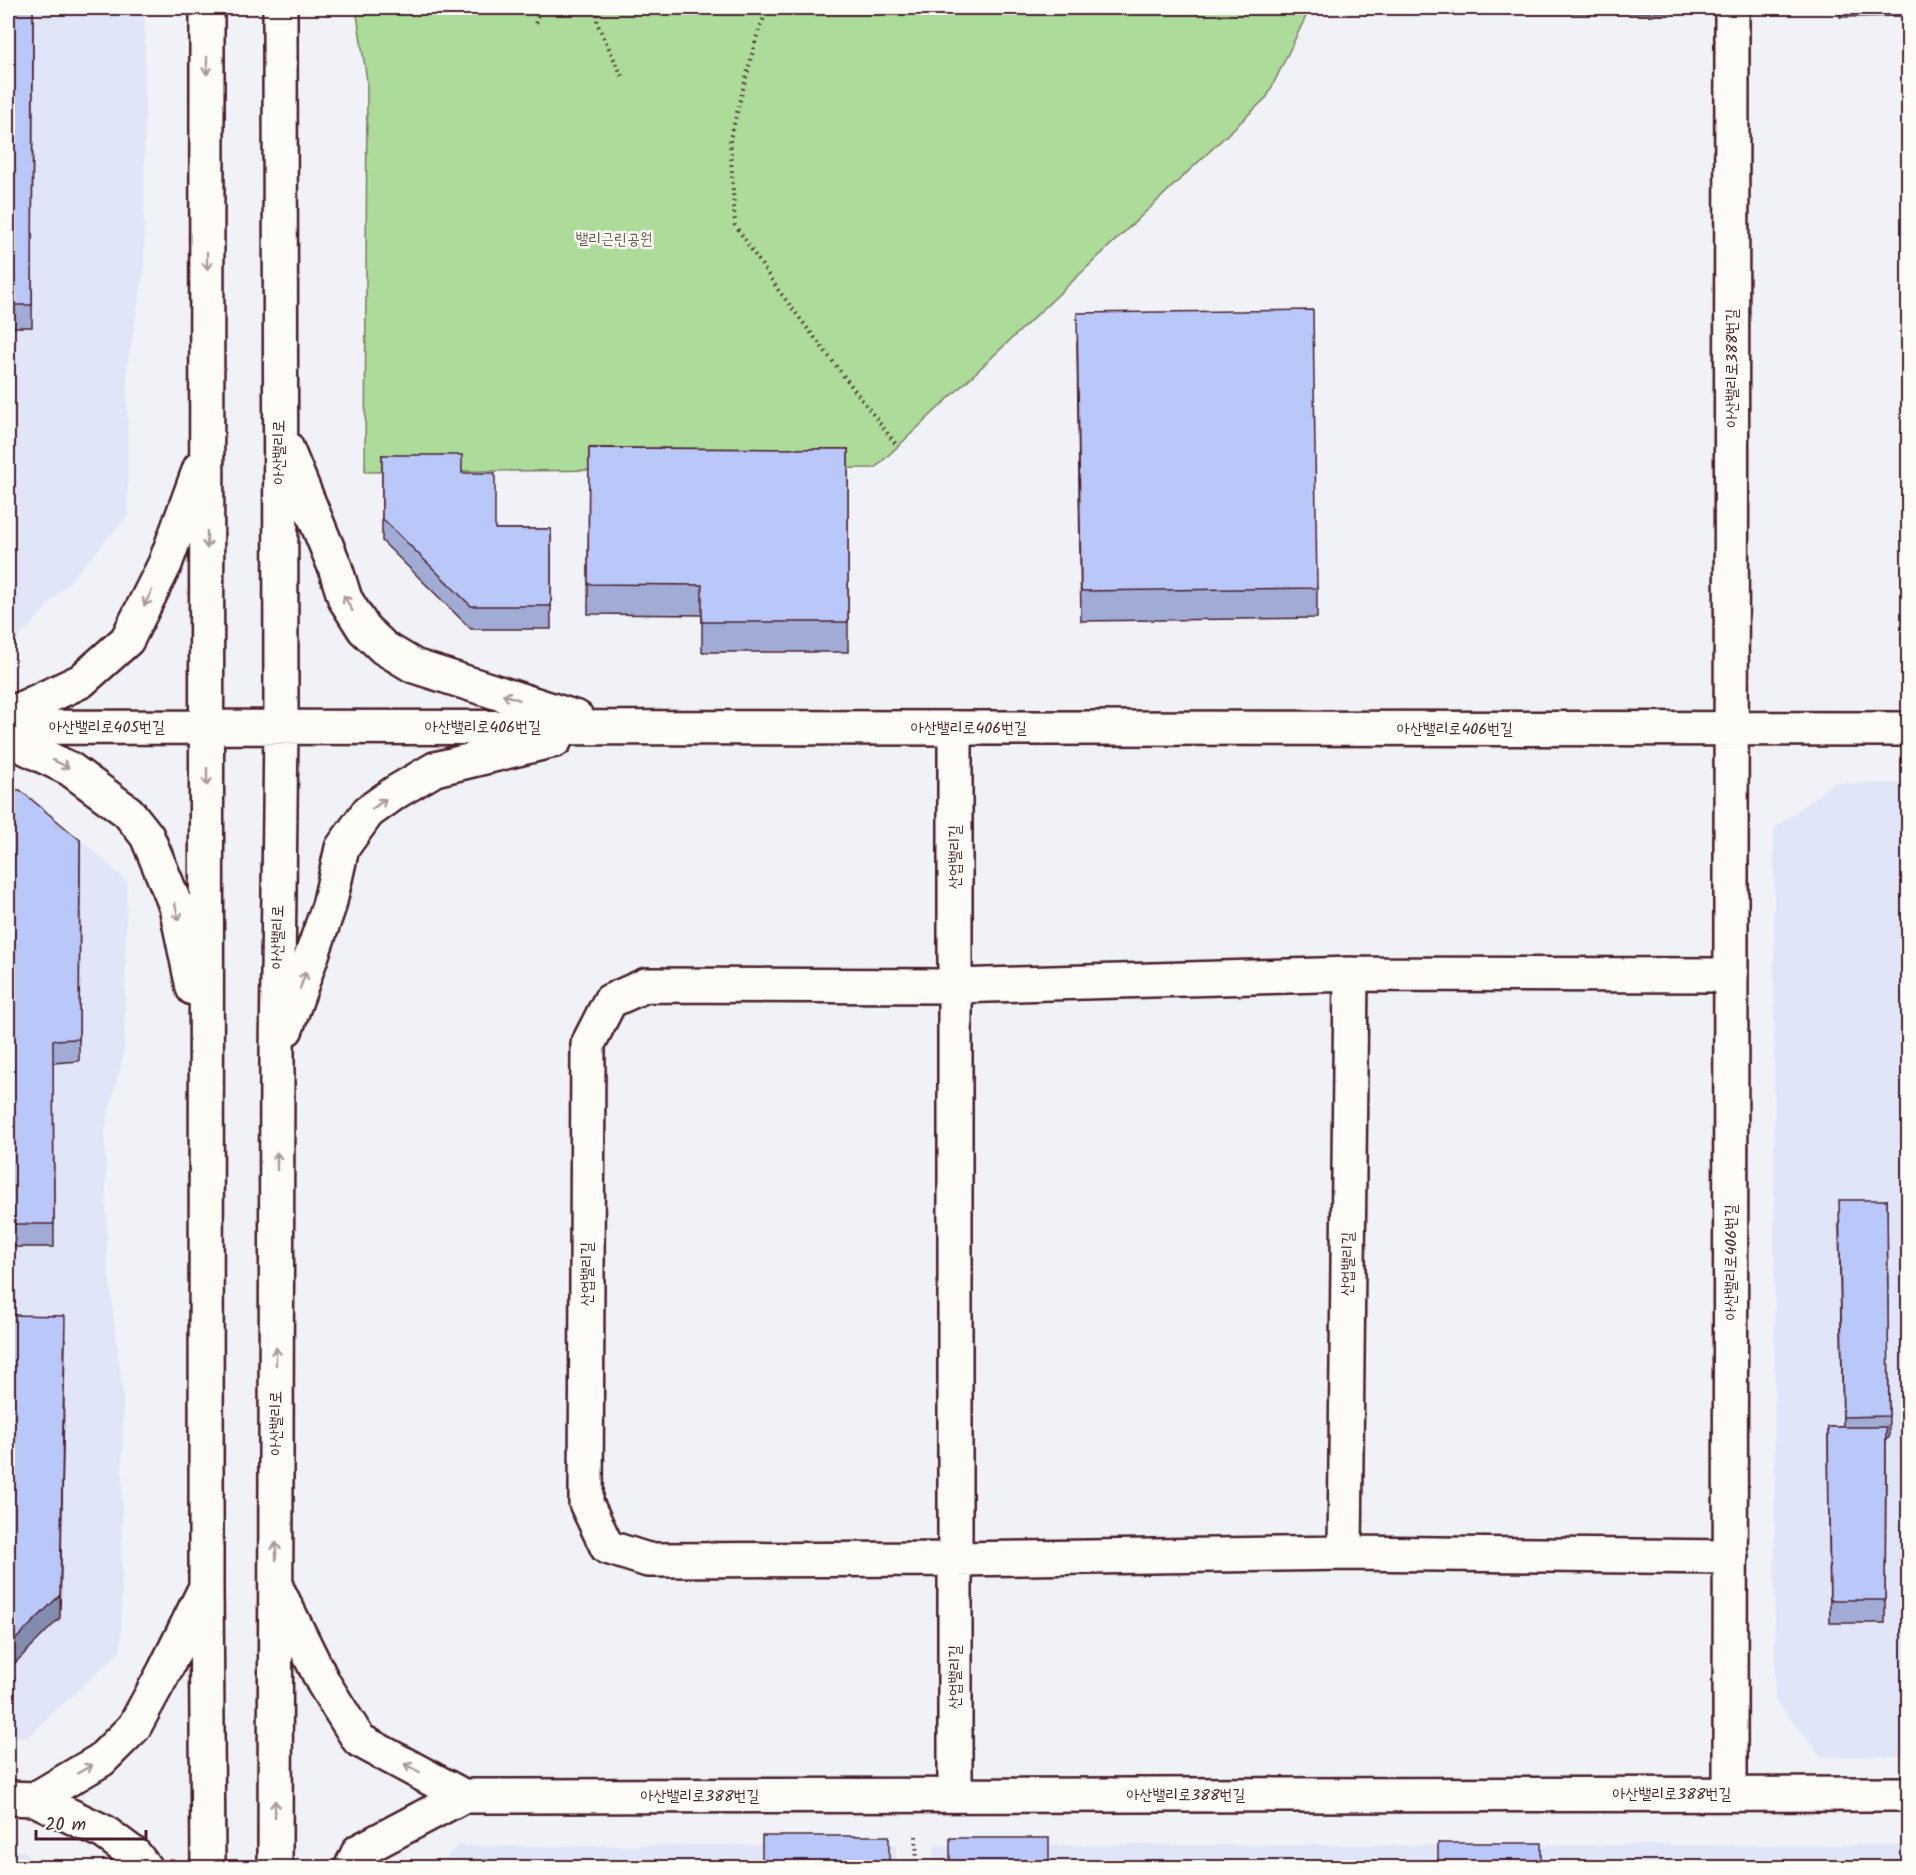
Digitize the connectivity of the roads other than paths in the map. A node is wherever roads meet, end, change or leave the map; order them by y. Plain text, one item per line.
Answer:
1 (207, 8) edge
2 (280, 8) edge
3 (1732, 8) edge
4 (279, 431) junction
5 (207, 446) junction
6 (8, 715) edge
7 (8, 727) edge
8 (207, 727) junction
9 (281, 727) junction
10 (607, 728) junction
11 (956, 728) junction
12 (1731, 729) junction
13 (1908, 729) edge
14 (8, 739) edge
15 (1351, 974) junction
16 (1731, 975) junction
17 (956, 986) junction
18 (207, 1054) junction
19 (277, 1055) junction
20 (1345, 1553) junction
21 (1731, 1557) junction
22 (956, 1559) junction
23 (276, 1585) junction
24 (207, 1586) junction
25 (1730, 1794) junction
26 (1908, 1794) edge
27 (464, 1796) junction
28 (956, 1796) junction
29 (21, 1798) edge
30 (145, 1868) edge
31 (208, 1868) edge
32 (275, 1868) edge
33 (351, 1868) edge

1 -> 5 street
2 - 4 street, 아산밸리로
3 - 12 street, 아산밸리로388번길
4 - 9 street, 아산밸리로
10 -> 4 street
5 -> 6 street
5 -> 8 street
7 - 8 street, 아산밸리로405번길
8 - 9 street, 아산밸리로406번길
8 -> 18 street
9 - 10 street, 아산밸리로406번길
9 - 19 street, 아산밸리로
10 - 11 street, 아산밸리로406번길
19 -> 10 street
11 - 12 street, 아산밸리로406번길
11 - 17 street, 산업밸리길
12 - 13 street, 아산밸리로406번길
12 - 16 street, 아산밸리로406번길
14 -> 18 street
15 - 16 street, 산업밸리길
15 - 17 street, 산업밸리길
15 - 20 street, 산업밸리길
16 - 21 street, 아산밸리로406번길
17 - 22 street, 산업밸리길
17 - 22 street, 산업밸리길
18 - 24 street
23 -> 19 street, 아산밸리로
20 - 21 street, 산업밸리길
20 - 22 street, 산업밸리길
21 - 25 street, 아산밸리로406번길
22 - 28 street, 산업밸리길
27 -> 23 street
32 -> 23 street, 아산밸리로
29 -> 24 street
24 - 31 street
25 - 26 street, 아산밸리로388번길
25 - 28 street, 아산밸리로388번길
27 - 28 street, 아산밸리로388번길
27 - 33 street
29 - 30 street

